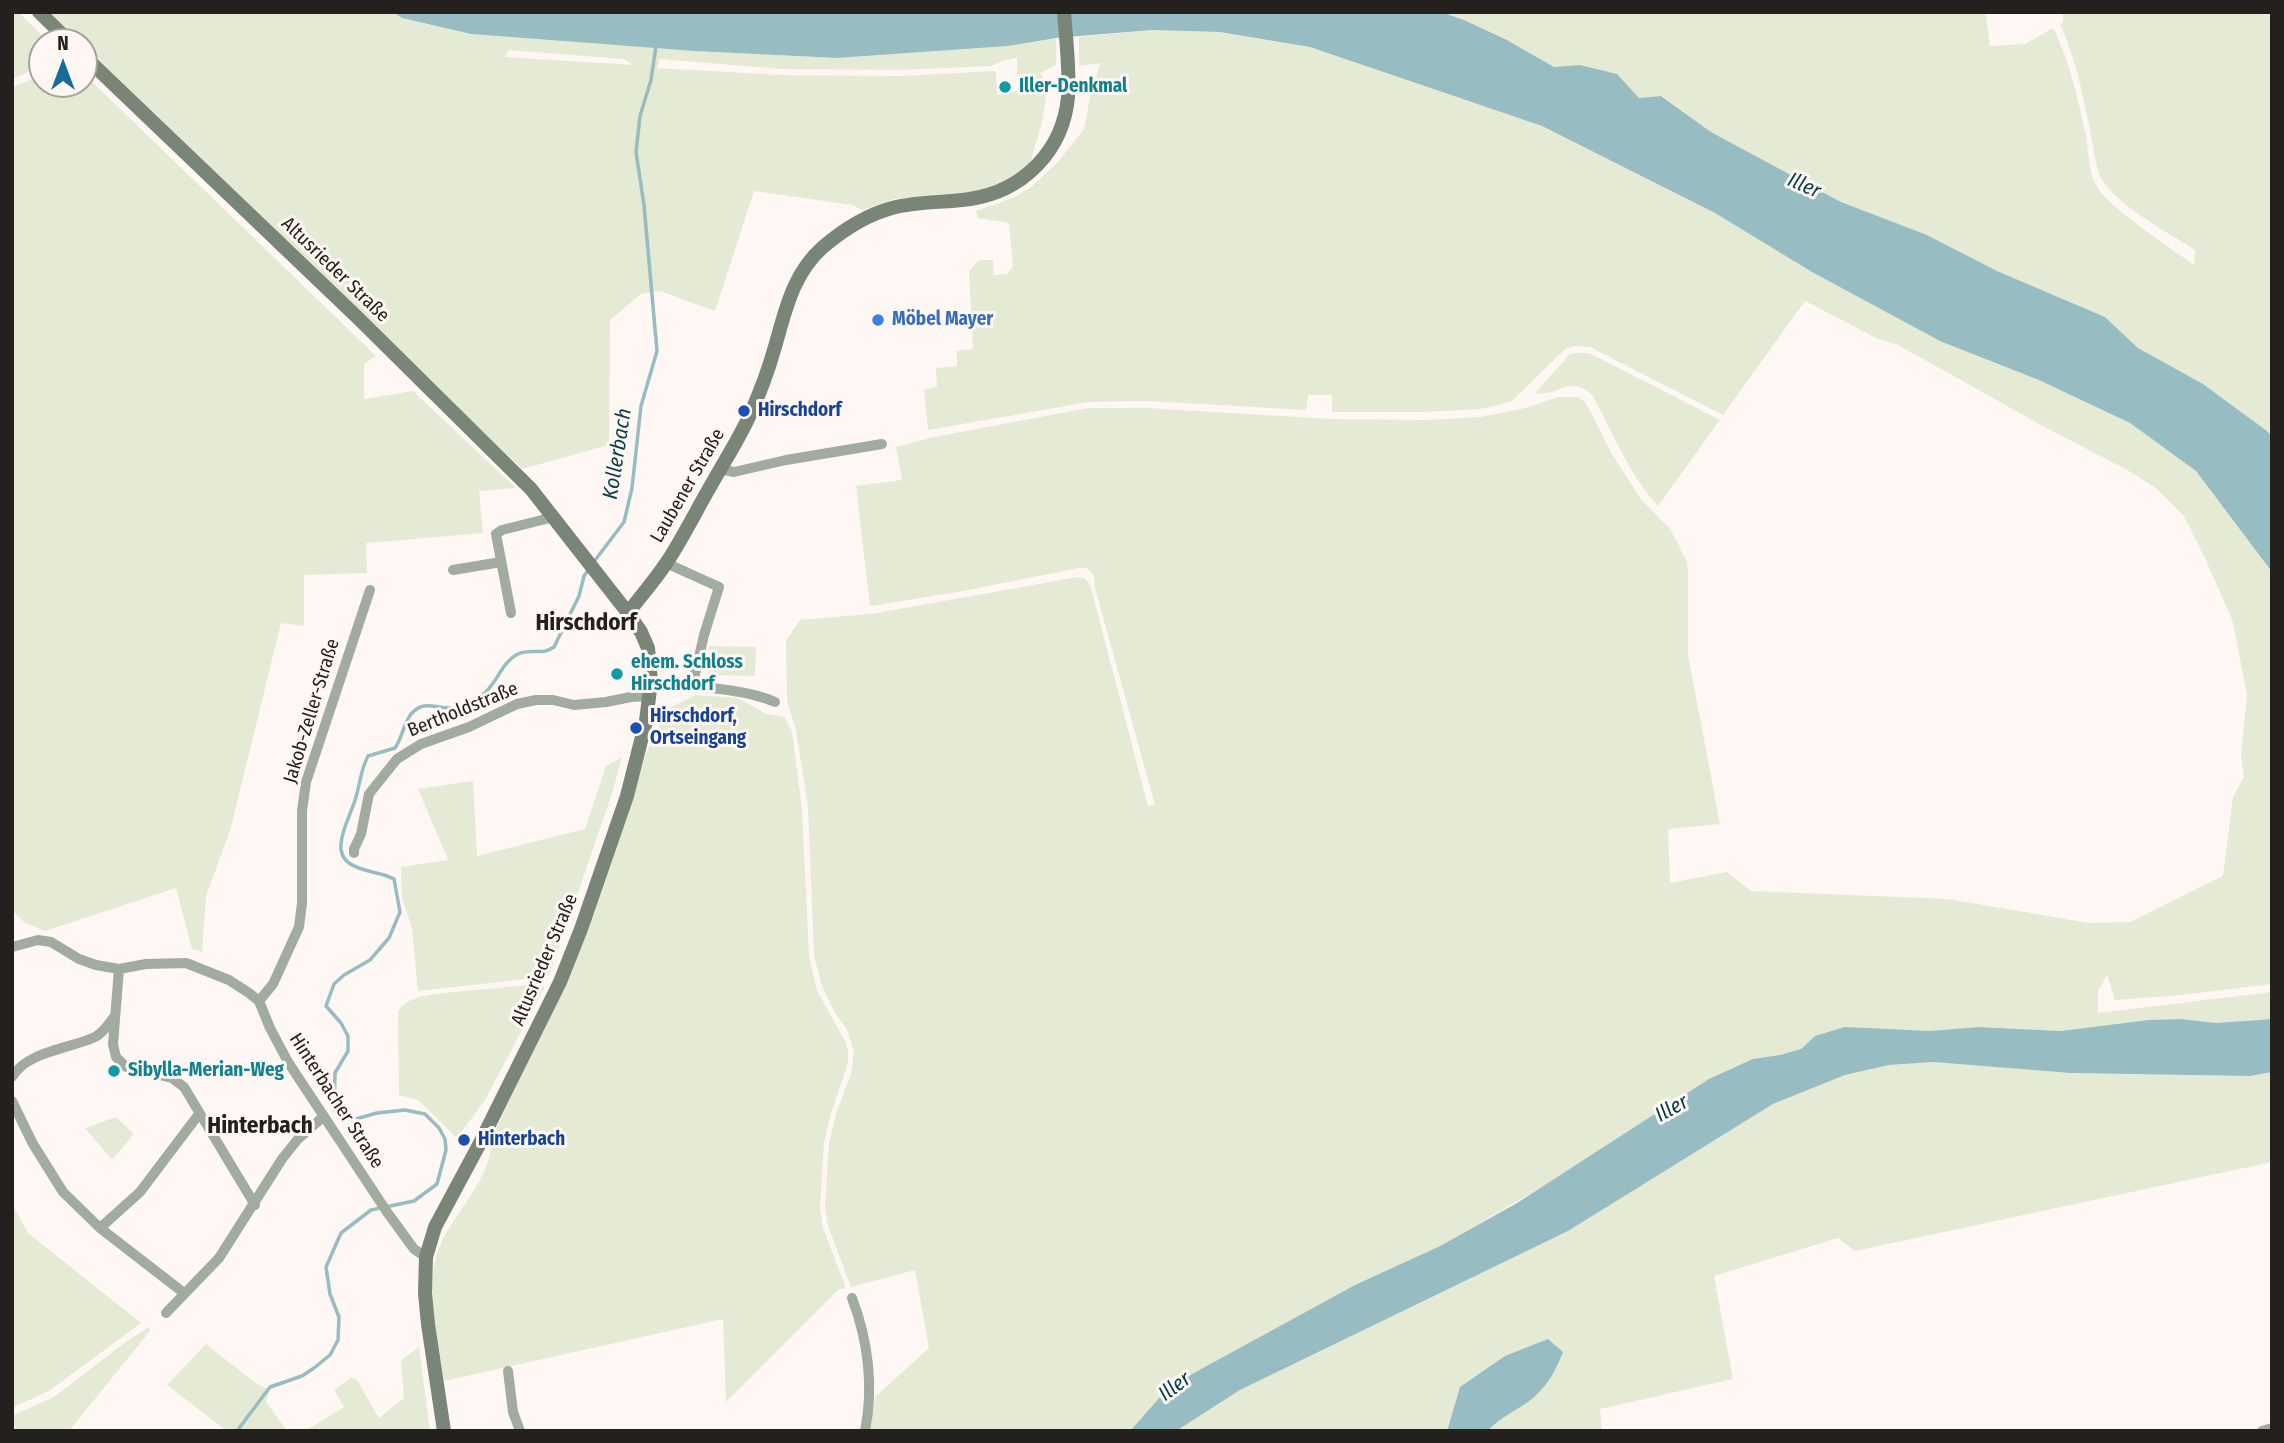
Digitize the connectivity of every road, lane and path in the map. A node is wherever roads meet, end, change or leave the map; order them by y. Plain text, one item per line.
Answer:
1 (39, 12) edge
2 (1064, 12) edge
3 (56, 28) edge
4 (98, 69) edge
5 (882, 444) dead end
6 (720, 469) junction
7 (554, 517) junction
8 (501, 562) junction
9 (666, 563) junction
10 (453, 570) dead end
11 (369, 590) dead end
12 (511, 613) dead end
13 (628, 613) junction
14 (692, 687) junction
15 (651, 689) junction
16 (775, 702) dead end
17 (354, 853) dead end
18 (12, 947) edge
19 (119, 969) junction
20 (260, 1001) junction
21 (115, 1017) junction
22 (97, 1036) junction
23 (113, 1044) junction
24 (12, 1077) edge
25 (12, 1101) edge
26 (199, 1114) junction
27 (324, 1116) junction
28 (255, 1205) junction
29 (100, 1228) junction
30 (425, 1257) junction
31 (184, 1293) junction
32 (852, 1298) dead end
33 (166, 1313) dead end
34 (508, 1371) dead end
35 (2272, 1428) edge
36 (444, 1431) edge
37 (520, 1431) edge
38 (865, 1431) edge
39 (2262, 1431) edge

1 - 3 main road
2 - 6 main road, Laubener Straße
4 - 7 main road, Altusrieder Straße
5 - 6 street
6 - 9 main road, Laubener Straße
7 - 8 street
7 - 13 main road, Altusrieder Straße
8 - 10 street
8 - 12 street
9 - 13 main road, Laubener Straße
9 - 14 street, Laubener Straße
11 - 20 street, Jakob-Zeller-Straße
13 - 15 main road, Altusrieder Straße
14 - 15 street
14 - 16 street
15 - 17 street, Bertholdstraße
15 - 30 main road, Altusrieder Straße
18 - 19 street
19 - 20 street
19 - 21 street
20 - 27 street, Hinterbacher Straße
21 - 22 street
21 - 23 street
22 - 23 street
22 - 24 street
23 - 26 street
25 - 29 street
26 - 28 street
26 - 29 street
27 - 28 street
27 - 30 street, Hinterbacher Straße
28 - 31 street
29 - 31 street
30 - 36 main road, Altusrieder Straße
31 - 33 street
32 - 38 street
34 - 37 street
35 - 39 street

